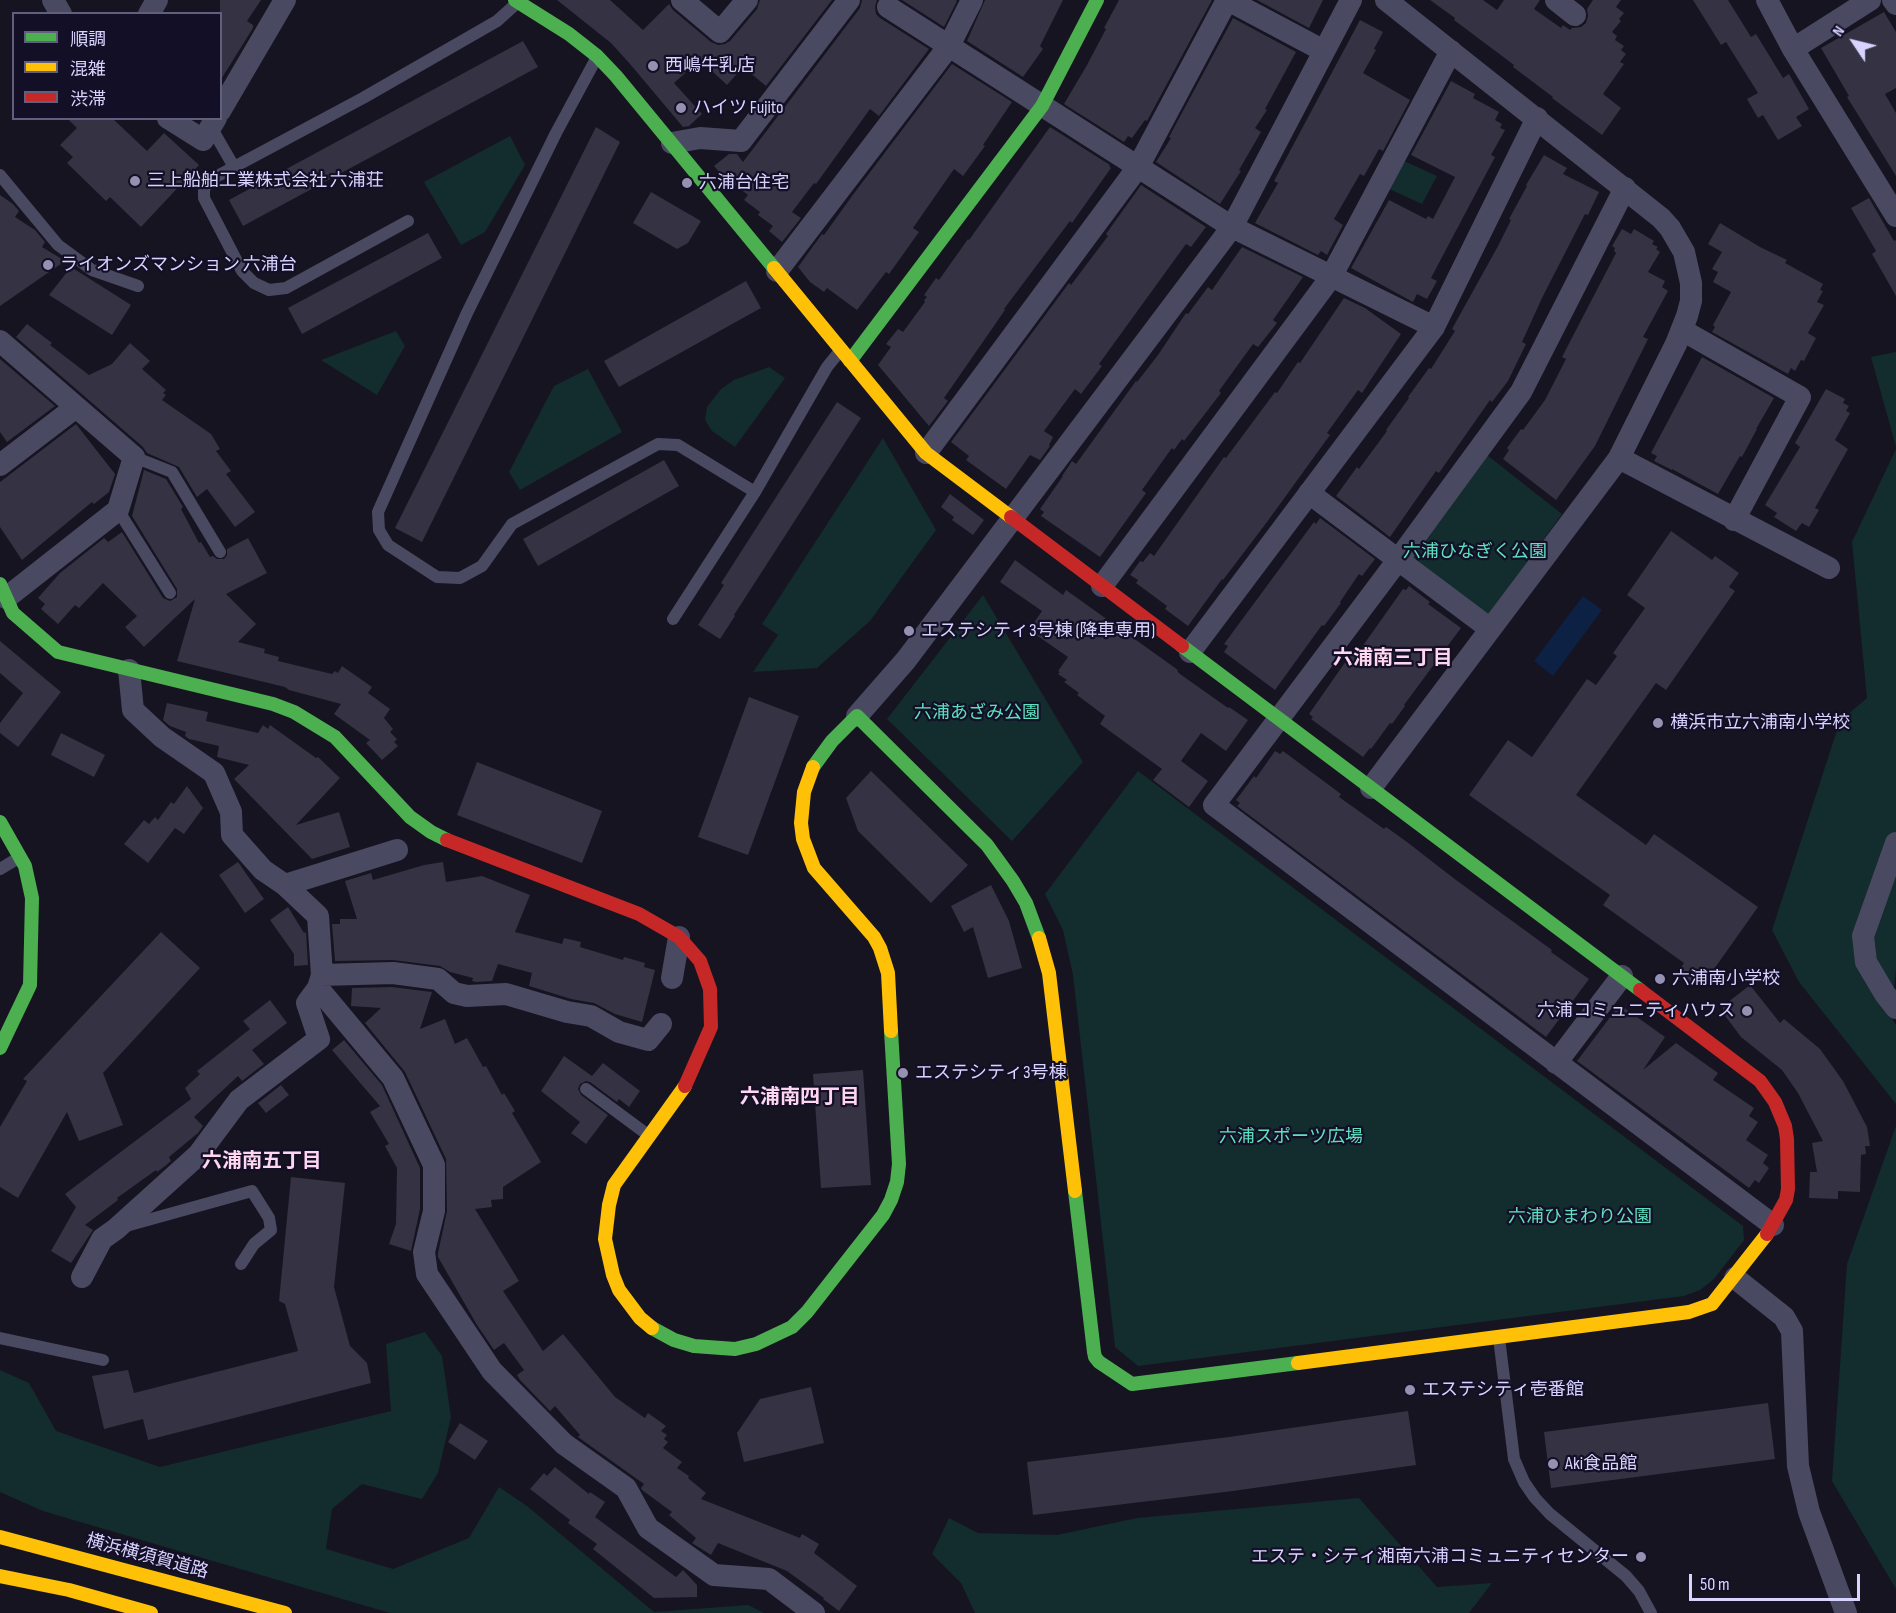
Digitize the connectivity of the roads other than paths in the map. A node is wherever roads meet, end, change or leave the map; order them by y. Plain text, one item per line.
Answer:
1 (285, 0) edge
2 (681, 0) edge
3 (747, 0) edge
4 (849, 0) edge
5 (972, 0) edge
6 (1097, 0) edge
7 (1228, 0) edge
8 (1351, 0) edge
9 (1386, 0) edge
10 (1556, 0) edge
11 (1767, 0) edge
12 (1870, 0) edge
13 (1893, 0) edge
14 (516, 1) edge
15 (1896, 4) edge
16 (888, 7) dead end
17 (1575, 15) dead end
18 (949, 46) junction
19 (1793, 49) junction
20 (1324, 51) junction
21 (1451, 51) junction
22 (597, 56) junction
23 (1042, 106) junction
24 (222, 109) edge
25 (1537, 118) junction
26 (171, 120) edge
27 (215, 120) edge
28 (216, 120) edge
29 (672, 142) junction
30 (234, 167) junction
31 (1138, 167) junction
32 (0, 175) edge
33 (1625, 188) junction
34 (1896, 216) edge
35 (408, 221) dead end
36 (1232, 227) junction
37 (777, 271) junction
38 (1331, 277) junction
39 (138, 286) dead end
40 (1434, 327) junction
41 (1682, 330) junction
42 (0, 341) edge
43 (841, 350) junction
44 (850, 361) junction
45 (76, 407) junction
46 (926, 453) junction
47 (134, 457) junction
48 (1619, 458) junction
49 (0, 465) edge
50 (755, 492) junction
51 (1309, 493) junction
52 (118, 510) junction
53 (1013, 519) junction
54 (1734, 519) junction
55 (220, 552) dead end
56 (1398, 560) junction
57 (1829, 568) dead end
58 (1102, 586) junction
59 (3, 591) edge
60 (170, 594) dead end
61 (673, 619) dead end
62 (1490, 628) junction
63 (1190, 652) junction
64 (129, 670) junction
65 (857, 716) junction
66 (1279, 718) junction
67 (1371, 788) junction
68 (0, 822) edge
69 (1896, 843) edge
70 (397, 850) dead end
71 (20, 857) junction
72 (0, 869) edge
73 (285, 885) junction
74 (679, 937) junction
75 (1622, 976) junction
76 (672, 978) dead end
77 (320, 981) junction
78 (1896, 1008) edge
79 (661, 1024) dead end
80 (0, 1048) edge
81 (1556, 1063) junction
82 (586, 1089) dead end
83 (650, 1137) junction
84 (1773, 1225) junction
85 (116, 1229) junction
86 (241, 1264) dead end
87 (82, 1277) dead end
88 (1735, 1278) junction
89 (1498, 1337) junction
90 (0, 1338) edge
91 (103, 1360) dead end
92 (0, 1537) edge
93 (0, 1576) edge
94 (151, 1613) edge
95 (285, 1613) edge
96 (814, 1613) edge
97 (1651, 1613) edge
98 (1846, 1613) edge

1 - 24 street
2 - 3 street
4 - 29 street
5 - 18 street
6 - 23 main road
7 - 20 street
7 - 31 street
8 - 20 street
9 - 21 street
10 - 17 street
11 - 19 street
12 - 19 street
13 - 15 street
14 - 22 main road
14 - 30 lane
16 - 18 street
18 - 23 street
18 - 37 street
19 - 34 street
20 - 36 street
21 - 25 street
21 - 38 street
22 - 29 main road
22 - 50 lane
23 - 31 street
23 - 44 main road
25 - 33 street
25 - 40 street
26 - 27 street
28 - 30 lane
29 - 37 main road
30 - 35 lane
31 - 36 street
31 - 46 street
32 - 39 lane
33 - 41 street
33 - 56 street
36 - 38 street
36 - 53 street
37 - 43 main road
38 - 40 street
38 - 58 street
40 - 51 street
41 - 48 street
41 - 54 street
42 - 45 street
43 - 44 main road
43 - 50 lane
44 - 46 main road
45 - 47 street
45 - 49 street
46 - 53 main road
47 - 52 street
47 - 55 lane
48 - 54 street
48 - 62 street
50 - 61 lane
51 - 56 street
51 - 63 street
52 - 59 street
52 - 60 lane
53 - 58 main road
53 - 65 street
54 - 57 street
56 - 62 street
56 - 66 street
58 - 63 main road
59 - 64 main road
62 - 67 street
63 - 66 main road
64 - 73 street
64 - 74 main road
65 - 83 main road
65 - 89 main road
66 - 67 main road
66 - 81 street
67 - 75 main road
68 - 71 main road
69 - 78 street
70 - 73 street
71 - 72 lane
71 - 80 main road
73 - 77 street
74 - 76 street
74 - 83 main road
75 - 81 street
75 - 84 main road
77 - 79 street
77 - 85 street
77 - 96 street
81 - 84 street
82 - 83 lane
84 - 88 main road
85 - 86 lane
85 - 87 street
88 - 89 main road
88 - 98 street
89 - 97 lane
90 - 91 lane
92 - 95 main road, 横浜横須賀道路
93 - 94 main road

